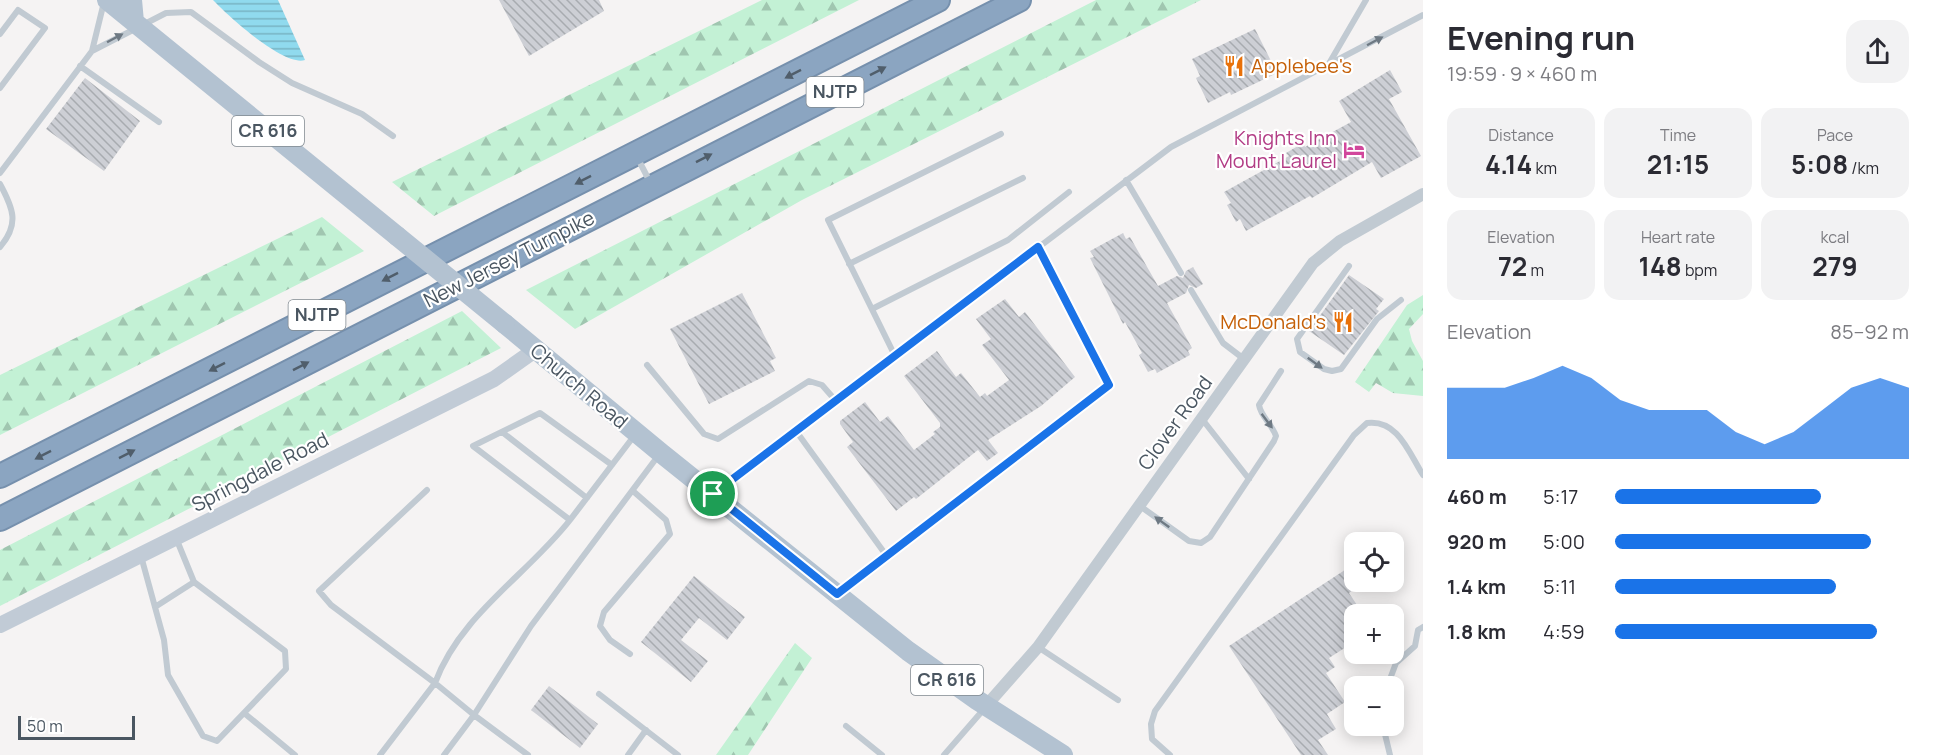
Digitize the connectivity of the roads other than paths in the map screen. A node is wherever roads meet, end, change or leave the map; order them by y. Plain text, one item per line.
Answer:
1 (106, 0) edge
2 (132, 0) edge
3 (938, 0) edge
4 (1019, 0) edge
5 (1366, 0) edge
6 (1423, 15) edge
7 (136, 24) junction
8 (0, 34) edge
9 (92, 51) junction
10 (80, 66) junction
11 (1326, 67) junction
12 (0, 88) edge
13 (159, 122) dead end
14 (1001, 134) dead end
15 (393, 136) dead end
16 (635, 153) junction
17 (0, 173) edge
18 (1023, 178) dead end
19 (1126, 180) junction
20 (0, 184) edge
21 (652, 185) junction
22 (1070, 192) dead end
23 (1423, 194) edge
24 (0, 247) edge
25 (1038, 247) junction
26 (849, 264) junction
27 (1349, 266) dead end
28 (1181, 273) dead end
29 (1191, 290) dead end
30 (1401, 300) dead end
31 (872, 309) junction
32 (535, 350) junction
33 (895, 356) junction
34 (1245, 359) junction
35 (647, 365) dead end
36 (1281, 371) dead end
37 (836, 401) junction
38 (1202, 419) junction
39 (796, 431) junction
40 (502, 432) junction
41 (636, 433) junction
42 (661, 453) junction
43 (612, 465) junction
44 (1423, 475) edge
45 (0, 476) edge
46 (1249, 479) junction
47 (427, 490) dead end
48 (633, 491) junction
49 (713, 494) junction
50 (587, 498) junction
51 (1140, 506) junction
52 (0, 519) edge
53 (570, 520) junction
54 (176, 537) junction
55 (141, 554) junction
56 (886, 555) junction
57 (194, 582) junction
58 (837, 594) junction
59 (155, 607) junction
60 (0, 625) edge
61 (1423, 627) edge
62 (1415, 646) junction
63 (1423, 646) edge
64 (1038, 647) junction
65 (630, 654) dead end
66 (1391, 676) edge
67 (435, 683) junction
68 (599, 694) dead end
69 (1118, 700) dead end
70 (986, 706) junction
71 (244, 713) junction
72 (474, 715) junction
73 (846, 726) dead end
74 (646, 730) junction
75 (1385, 736) edge
76 (295, 755) edge
77 (380, 755) edge
78 (444, 755) edge
79 (528, 755) edge
80 (628, 755) edge
81 (678, 755) edge
82 (882, 755) edge
83 (944, 755) edge
84 (1063, 755) edge
85 (1170, 755) edge
86 (1390, 755) edge

1 - 7 main road, Church Road / CR 616
1 - 9 lane
2 - 7 main road
3 -> 16 highway, New Jersey Turnpike / NJTP
21 -> 4 highway, New Jersey Turnpike / NJTP
5 - 11 lane
11 -> 6 lane
9 -> 7 lane
7 - 15 lane
7 - 32 main road, Church Road / CR 616, bridge
8 - 12 lane
9 - 10 lane
10 - 13 lane
10 - 17 lane
11 - 19 lane
14 - 26 lane
16 - 21 lane
16 -> 45 highway, New Jersey Turnpike / NJTP
18 - 26 lane
19 - 25 lane
19 - 28 lane
20 - 24 lane
52 -> 21 highway, New Jersey Turnpike / NJTP
22 - 31 lane
23 - 34 street, Clover Road
25 - 33 lane
25 - 56 lane
26 - 31 lane
27 -> 30 lane
29 - 34 lane
31 - 33 lane
32 - 41 main road, Church Road / CR 616
32 - 54 main road, Springdale Road
33 - 37 lane
34 - 38 street, Clover Road
35 - 37 lane
36 -> 46 lane
37 - 39 lane
38 - 46 lane
38 - 51 street, Clover Road
39 - 49 lane
39 - 56 lane
40 - 43 lane
40 - 50 lane
40 - 53 lane
41 - 42 main road, Church Road / CR 616
41 - 43 lane
42 - 48 lane
42 - 49 main road, Church Road / CR 616
43 - 50 lane
44 - 85 lane
46 -> 51 lane
47 - 67 lane
48 - 65 lane
48 - 72 lane
49 - 58 main road, Church Road / CR 616
50 - 53 lane
51 - 64 street, Clover Road
53 - 67 lane
54 - 55 main road, Springdale Road
54 - 57 lane
55 - 59 lane
55 - 60 main road, Springdale Road
56 - 58 lane
57 - 59 lane
57 - 71 lane
58 - 70 main road, Church Road / CR 616
59 - 71 lane
61 - 62 lane
62 - 63 lane
62 - 66 lane
64 - 69 lane
64 - 70 street, Clover Road
67 - 72 lane
67 - 77 lane
68 - 74 lane
70 - 83 lane
70 - 84 main road, Church Road / CR 616
71 - 76 lane
72 - 78 lane
72 - 79 lane
73 - 82 lane
74 - 80 lane
74 - 81 lane
75 - 86 lane

